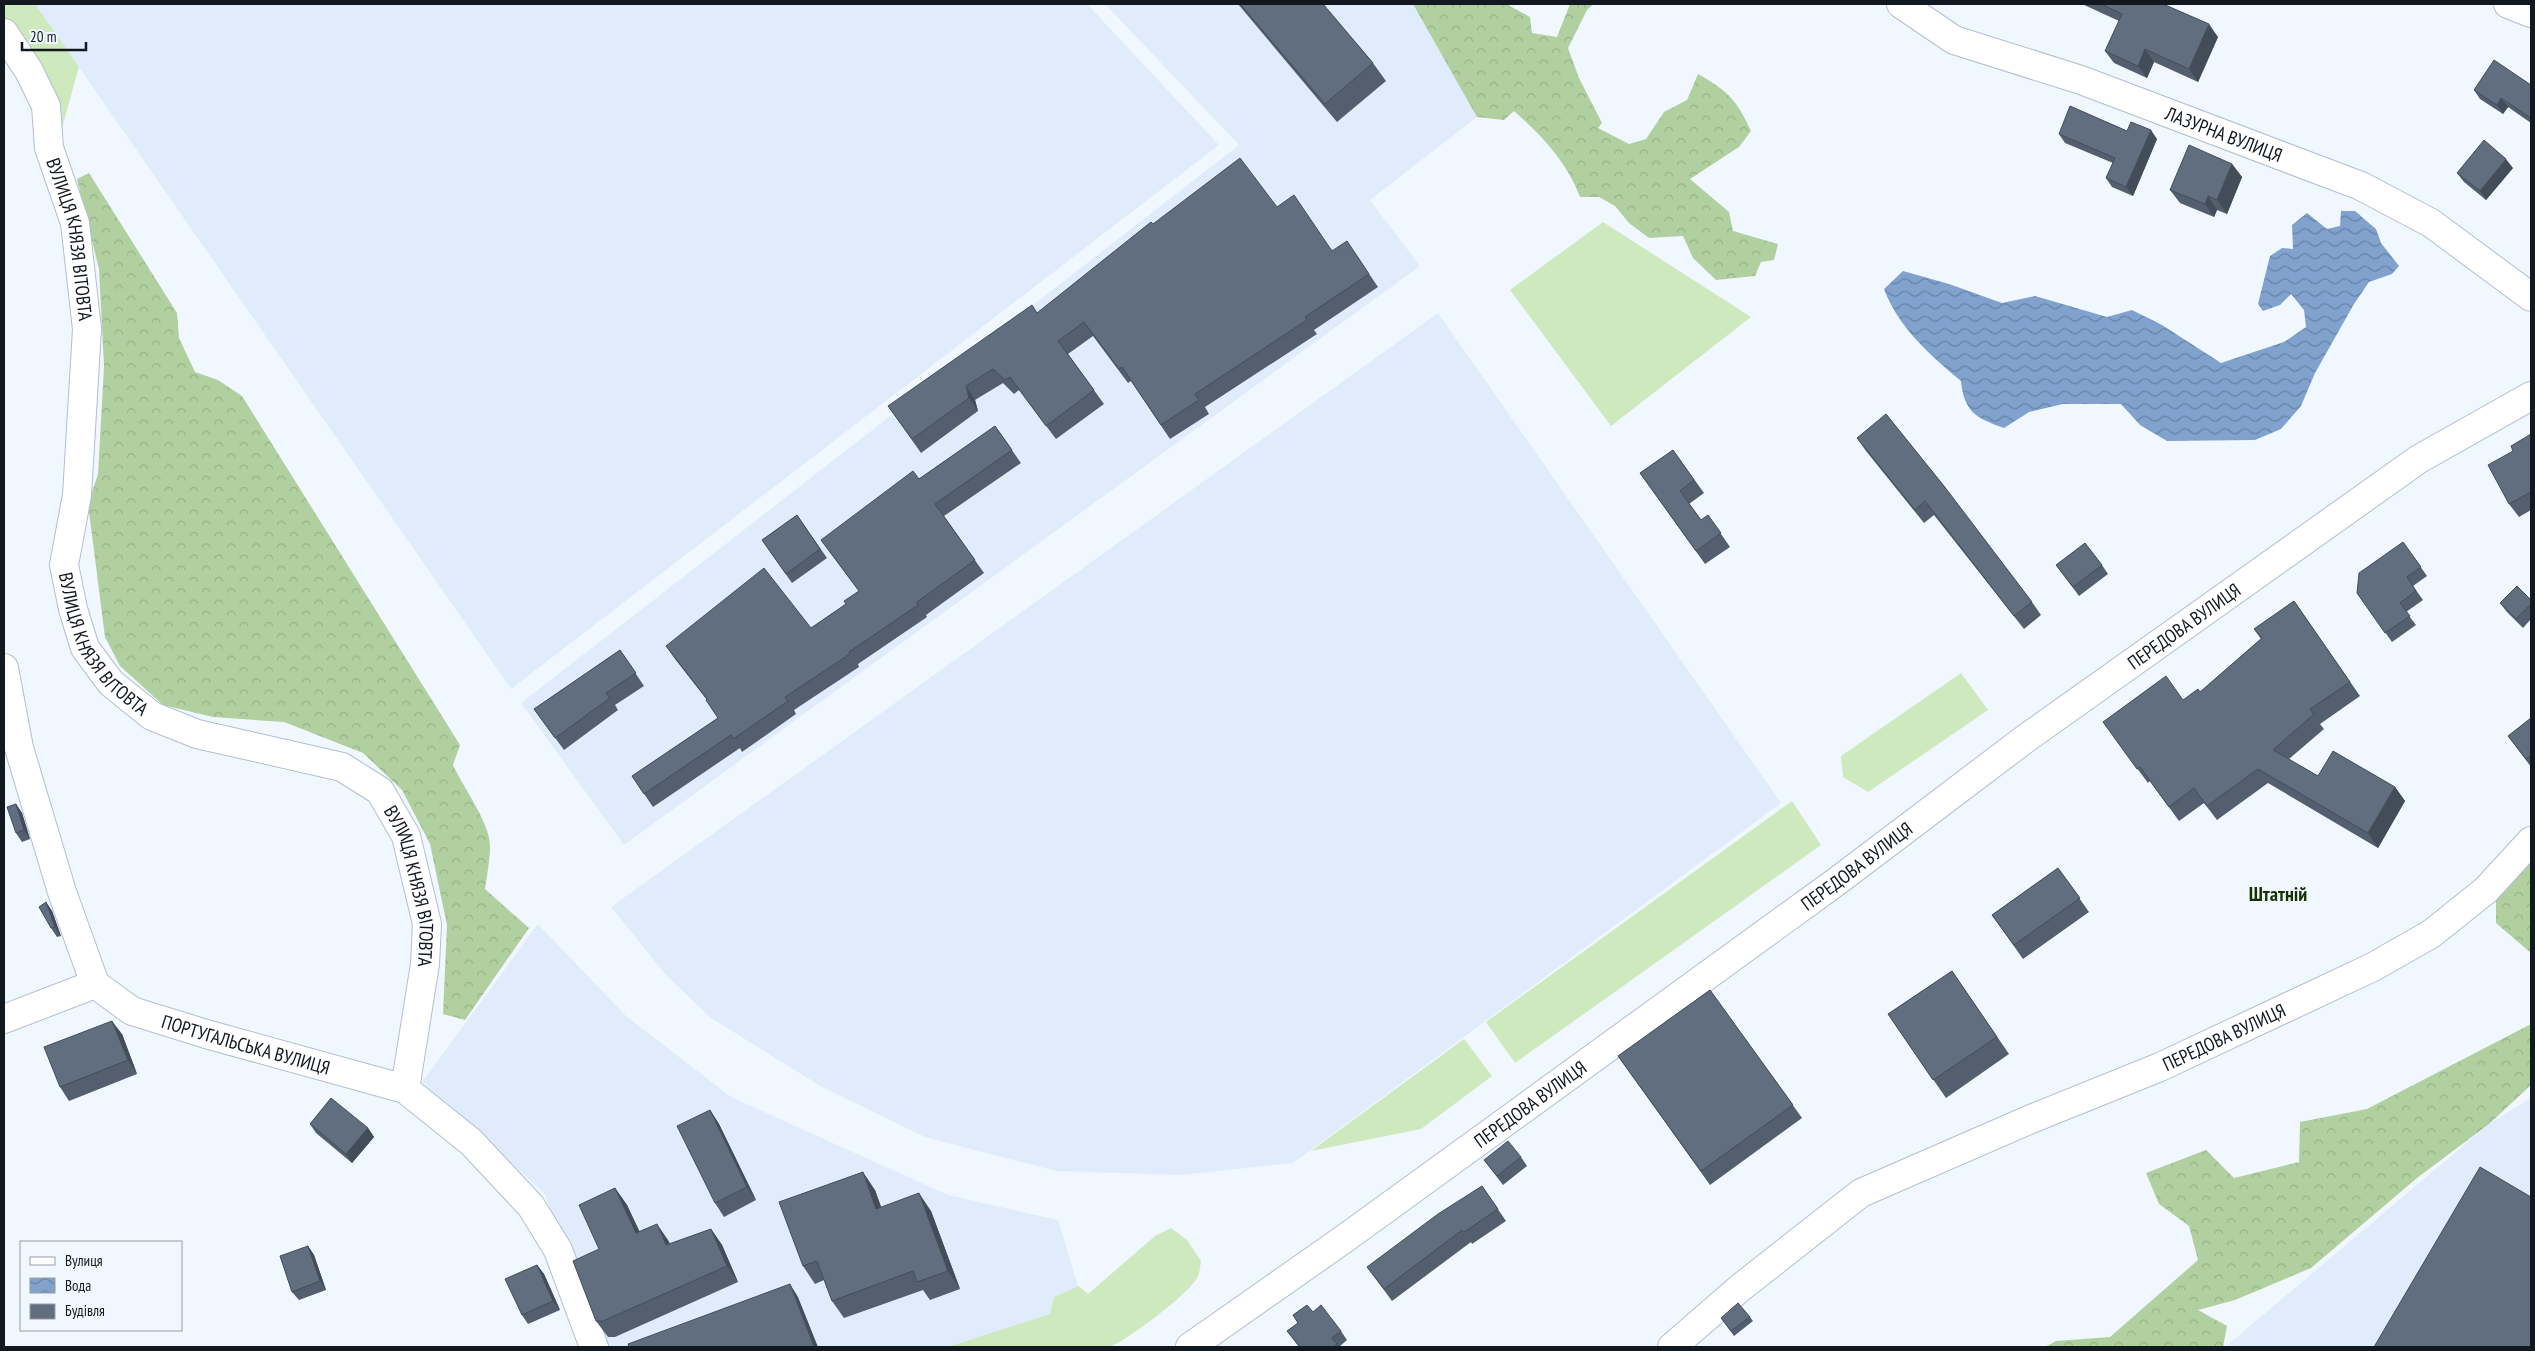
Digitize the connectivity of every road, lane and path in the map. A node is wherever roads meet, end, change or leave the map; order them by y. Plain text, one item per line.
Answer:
1 (1901, 4) edge
2 (2508, 4) edge
3 (2531, 13) edge
4 (4, 33) edge
5 (2531, 297) edge
6 (2531, 396) edge
7 (4, 668) edge
8 (2531, 841) edge
9 (95, 984) junction
10 (4, 1019) edge
11 (405, 1088) junction
12 (594, 1347) edge
13 (1190, 1347) edge
14 (1672, 1347) edge

1 - 5 street, ЛАЗУРНА ВУЛИЦЯ
2 - 3 street
4 - 11 street, ВУЛИЦЯ КНЯЗЯ ВІТОВТА
6 - 13 street, ПЕРЕДОВА ВУЛИЦЯ
7 - 9 street
8 - 14 street, ПЕРЕДОВА ВУЛИЦЯ
9 - 10 street
9 - 11 street, ПОРТУГАЛЬСЬКА ВУЛИЦЯ
11 - 12 street, ПОРТУГАЛЬСЬКА ВУЛИЦЯ

